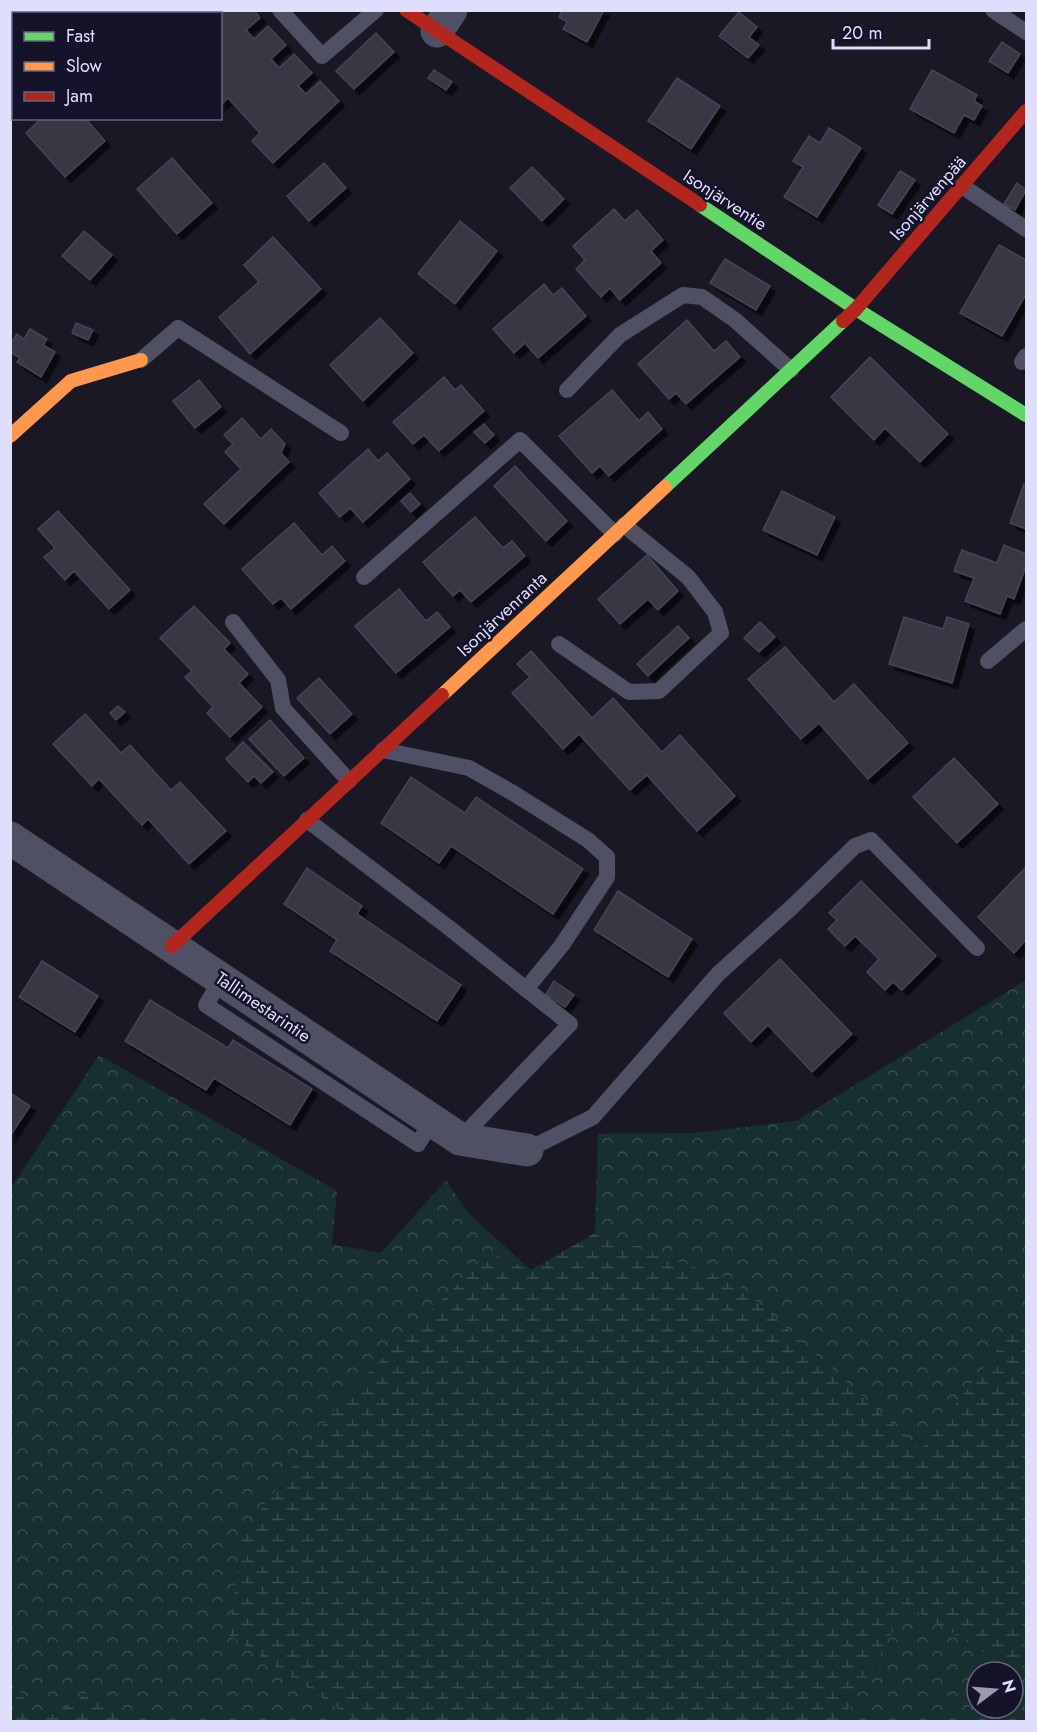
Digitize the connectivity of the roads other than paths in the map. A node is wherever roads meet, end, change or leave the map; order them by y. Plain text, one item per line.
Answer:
1 (280, 10) edge
2 (376, 10) edge
3 (406, 10) edge
4 (993, 10) edge
5 (444, 21) edge
6 (1026, 32) edge
7 (1026, 111) edge
8 (962, 186) junction
9 (1026, 229) edge
10 (856, 309) junction
11 (141, 360) joint
12 (791, 370) junction
13 (567, 390) dead end
14 (1026, 415) edge
15 (341, 433) dead end
16 (10, 436) edge
17 (619, 530) junction
18 (364, 577) dead end
19 (233, 622) dead end
20 (1026, 629) edge
21 (559, 644) dead end
22 (988, 661) dead end
23 (382, 750) junction
24 (349, 781) junction
25 (307, 820) junction
26 (10, 838) edge
27 (172, 946) junction
28 (977, 948) dead end
29 (526, 989) junction
30 (460, 1139) junction
31 (527, 1150) joint

1 - 2 lane
3 - 5 street, Isonjärventie
4 - 6 lane
5 - 10 street, Isonjärventie
7 - 8 street, Isonjärvenpää
8 - 9 lane
8 - 10 street, Isonjärvenpää
10 - 12 street, Isonjärvenranta
10 - 14 street, Isonjärventie
11 - 15 lane
11 - 16 street
12 - 13 lane
12 - 17 street, Isonjärvenranta
17 - 18 lane
17 - 21 lane
17 - 23 street, Isonjärvenranta
19 - 24 lane
20 - 22 lane
23 - 24 street, Isonjärvenranta
23 - 29 lane
24 - 25 street, Isonjärvenranta
25 - 27 street, Isonjärvenranta
25 - 29 lane
26 - 27 street, Tallimestarintie
27 - 30 street, Tallimestarintie
28 - 31 lane
29 - 30 lane
30 - 31 street, Tallimestarintie

